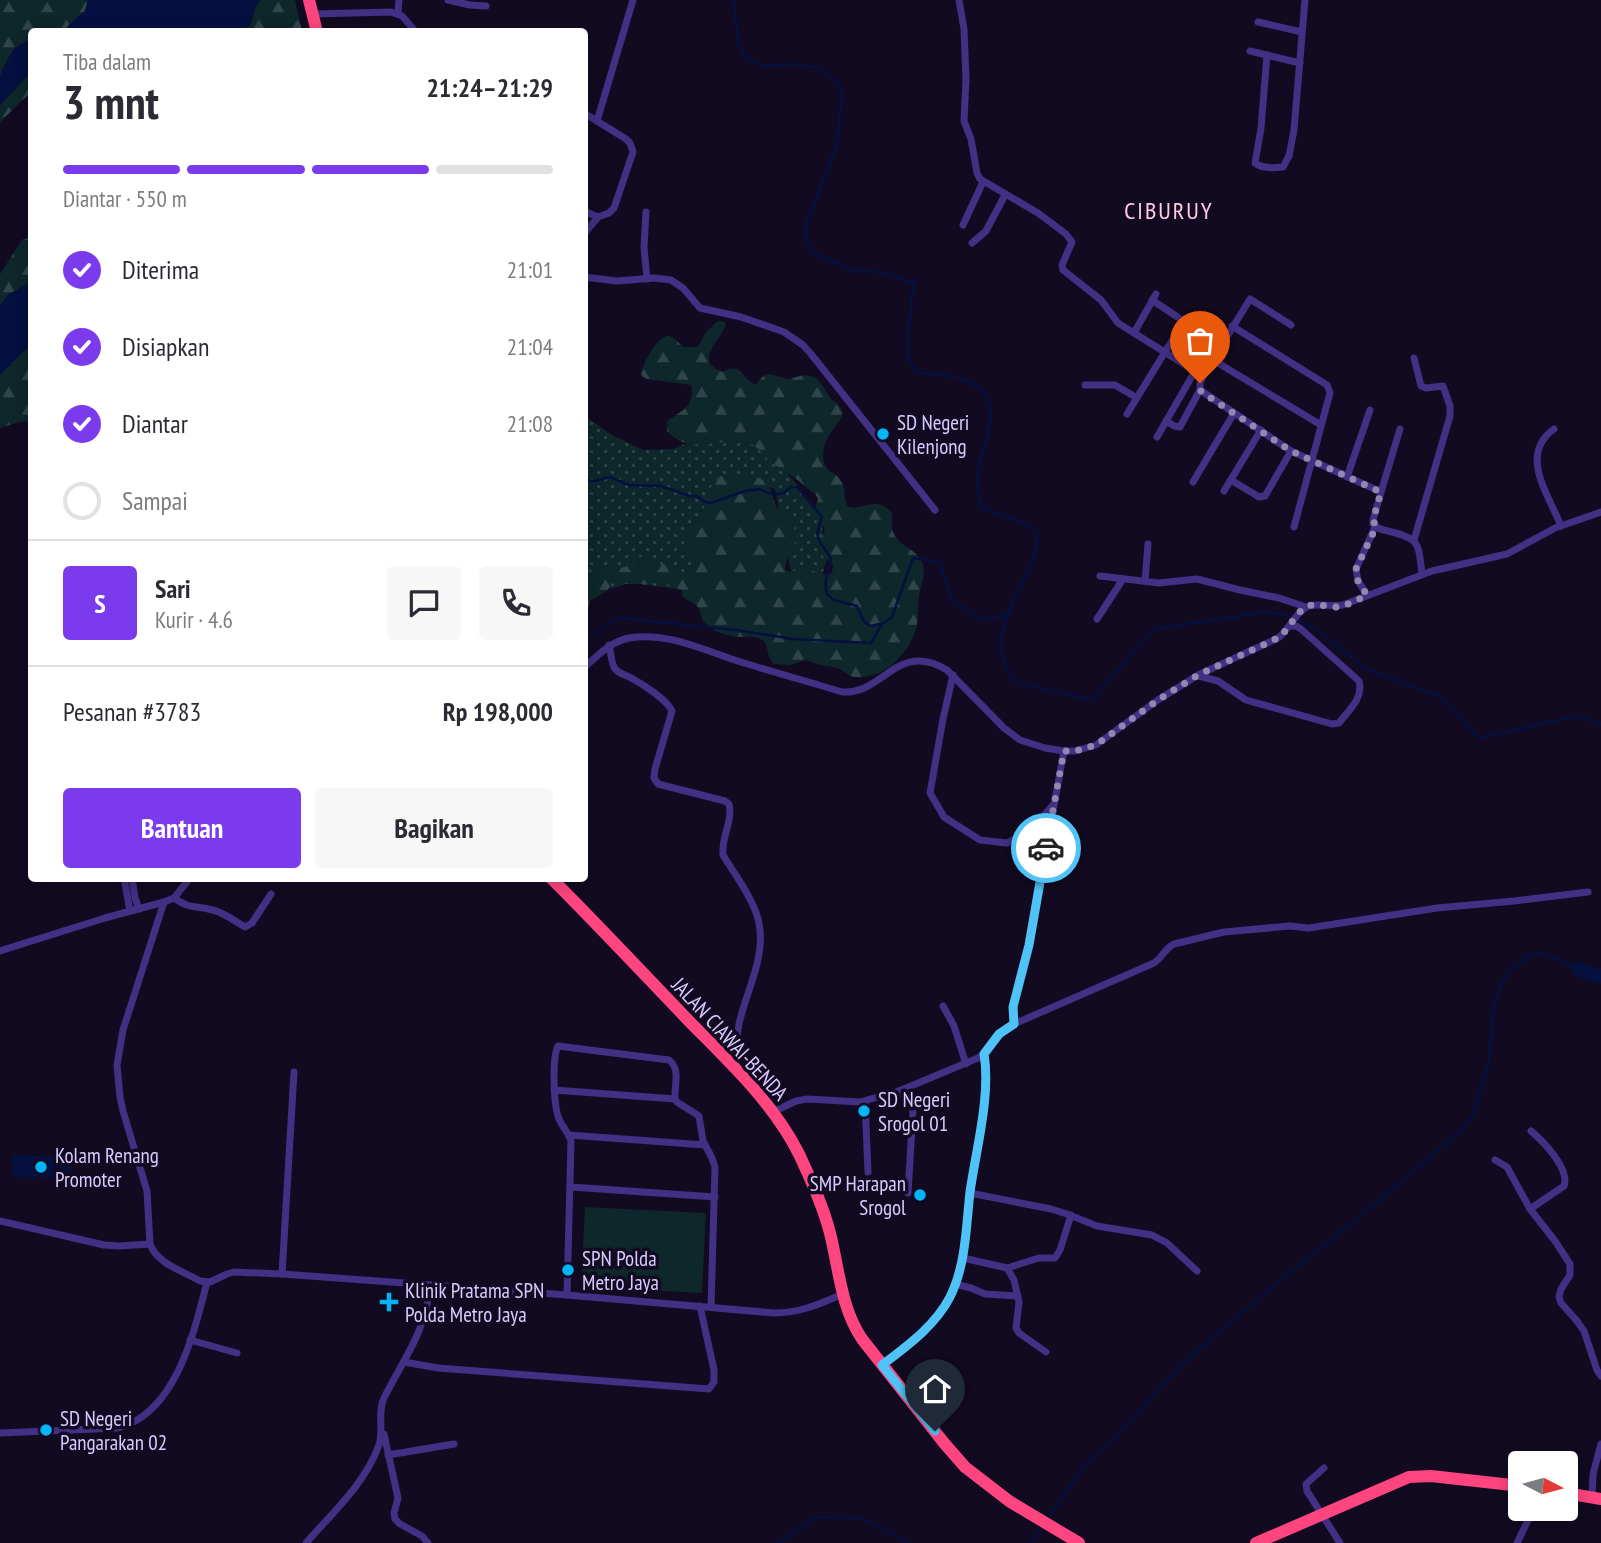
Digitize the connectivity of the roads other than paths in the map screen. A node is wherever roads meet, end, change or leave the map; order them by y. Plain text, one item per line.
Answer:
1 (309, 0) edge
2 (399, 0) edge
3 (448, 0) edge
4 (633, 0) edge
5 (959, 0) edge
6 (1305, 0) edge
7 (486, 6) dead end
8 (398, 13) junction
9 (313, 14) junction
10 (1258, 22) dead end
11 (316, 28) edge
12 (413, 28) edge
13 (1302, 32) junction
14 (1250, 51) dead end
15 (1267, 55) junction
16 (1300, 63) junction
17 (588, 116) edge
18 (597, 121) junction
19 (983, 182) junction
20 (1005, 195) junction
21 (646, 212) dead end
22 (588, 213) edge
23 (598, 217) junction
24 (963, 225) dead end
25 (588, 229) edge
26 (972, 243) dead end
27 (588, 277) edge
28 (647, 279) junction
29 (1184, 321) junction
30 (1291, 325) dead end
31 (1232, 326) junction
32 (1134, 333) junction
33 (1221, 346) junction
34 (1165, 352) junction
35 (1414, 358) dead end
36 (1213, 360) junction
37 (1195, 371) junction
38 (1203, 376) junction
39 (1085, 385) dead end
40 (1200, 390) junction
41 (1137, 398) junction
42 (1370, 410) dead end
43 (1234, 413) junction
44 (1127, 414) dead end
45 (1166, 421) junction
46 (1321, 425) junction
47 (1400, 429) dead end
48 (1554, 429) dead end
49 (1261, 430) junction
50 (1157, 437) dead end
51 (1291, 451) junction
52 (1311, 461) junction
53 (1347, 477) junction
54 (1231, 480) junction
55 (1193, 482) dead end
56 (1224, 491) dead end
57 (1381, 492) junction
58 (935, 510) dead end
59 (1601, 512) edge
60 (1561, 526) junction
61 (1294, 527) dead end
62 (1376, 527) junction
63 (1414, 540) junction
64 (1148, 544) dead end
65 (1422, 574) junction
66 (1100, 576) dead end
67 (1123, 579) junction
68 (1145, 581) junction
69 (1367, 595) junction
70 (1303, 609) junction
71 (1097, 619) dead end
72 (1291, 625) junction
73 (610, 645) junction
74 (588, 664) edge
75 (953, 675) junction
76 (1198, 675) junction
77 (1064, 751) junction
78 (1053, 806) junction
79 (125, 882) edge
80 (133, 882) edge
81 (187, 882) edge
82 (555, 882) edge
83 (1588, 892) dead end
84 (271, 894) dead end
85 (174, 898) junction
86 (164, 902) junction
87 (139, 909) junction
88 (130, 911) junction
89 (0, 951) edge
90 (943, 1006) dead end
91 (1014, 1024) junction
92 (984, 1054) junction
93 (966, 1064) junction
94 (735, 1069) junction
95 (294, 1072) dead end
96 (554, 1090) junction
97 (899, 1091) junction
98 (675, 1099) junction
99 (866, 1101) junction
100 (773, 1112) junction
101 (1531, 1131) dead end
102 (569, 1135) junction
103 (705, 1144) junction
104 (1495, 1160) dead end
105 (868, 1172) dead end
106 (571, 1187) junction
107 (908, 1193) dead end
108 (970, 1193) junction
109 (715, 1196) junction
110 (1530, 1209) junction
111 (1071, 1215) junction
112 (0, 1220) edge
113 (149, 1244) junction
114 (963, 1258) junction
115 (1007, 1268) junction
116 (1198, 1271) dead end
117 (282, 1274) junction
118 (207, 1282) junction
119 (955, 1284) junction
120 (430, 1285) junction
121 (844, 1294) junction
122 (567, 1295) junction
123 (1018, 1296) junction
124 (701, 1306) junction
125 (711, 1307) junction
126 (190, 1340) junction
127 (1046, 1352) dead end
128 (237, 1353) dead end
129 (404, 1363) junction
130 (882, 1365) junction
131 (1601, 1376) edge
132 (382, 1427) junction
133 (0, 1433) edge
134 (454, 1444) dead end
135 (1601, 1444) edge
136 (388, 1455) junction
137 (1324, 1468) dead end
138 (1508, 1484) edge
139 (1578, 1495) edge
140 (1597, 1498) edge
141 (1322, 1514) junction
142 (1528, 1521) edge
143 (1069, 1539) edge
144 (306, 1543) edge
145 (428, 1543) edge
146 (1256, 1543) edge
147 (1340, 1543) edge
148 (1517, 1543) edge

1 - 9 highway
2 - 8 street
3 - 7 street
4 - 18 street
5 - 19 street
6 - 13 street
8 - 9 street
8 - 12 street
9 - 11 highway
10 - 13 street
13 - 16 street
14 - 15 street
15 - 16 street
15 - 16 street
17 - 18 street
18 - 23 street
19 - 20 street
19 - 24 street
20 - 26 street
20 - 32 street
21 - 28 street
22 - 23 street
23 - 25 street
27 - 28 street
28 - 58 street
29 - 32 street
29 - 33 street
29 - 34 street
30 - 31 street
31 - 33 street
31 - 46 street
32 - 34 street
33 - 36 street
34 - 37 street
34 - 41 street
35 - 63 street
36 - 38 street
36 - 46 street
37 - 38 street
37 - 45 street
38 - 40 street
39 - 41 street
40 - 43 street
40 - 45 street
41 - 44 street
42 - 53 street
43 - 49 street
43 - 55 street
45 - 50 street
46 - 52 street
47 - 57 street
48 - 60 street
49 - 51 street
49 - 54 street
51 - 52 street
51 - 54 street
52 - 53 street
52 - 61 street
53 - 57 street
54 - 56 street
57 - 62 street
59 - 60 street
60 - 65 street
62 - 63 street
62 - 69 street
63 - 65 street
64 - 68 street
65 - 69 street
66 - 67 street
67 - 68 street
67 - 71 street
68 - 70 street
69 - 70 street
70 - 72 street
72 - 76 street
72 - 76 street
73 - 74 street
73 - 75 street
73 - 94 street
75 - 77 street
75 - 78 street
76 - 77 street
77 - 78 street
78 - 91 street
79 - 88 street
80 - 87 street
81 - 85 street
82 - 94 highway, JALAN CIAWAI-BENDA
83 - 91 street
84 - 85 street
85 - 86 street
86 - 87 street
86 - 113 street
87 - 88 street
88 - 89 street
90 - 93 street
91 - 92 street
92 - 93 street
92 - 108 street
93 - 97 street
94 - 100 highway, JALAN CIAWAI-BENDA
95 - 117 street
96 - 98 street
96 - 98 street
96 - 102 street
97 - 99 street
97 - 107 street
98 - 103 street
99 - 100 street
99 - 105 street
100 - 121 highway, JALAN CIAWAI-BENDA
101 - 110 street
102 - 103 street
102 - 106 street
103 - 109 street
104 - 110 street
106 - 109 street
106 - 122 street
108 - 111 street
108 - 114 street
109 - 125 street
110 - 131 street
111 - 115 street
111 - 116 street
112 - 113 street
113 - 118 street
114 - 115 street
114 - 119 street
115 - 123 street
117 - 118 street
117 - 120 street
118 - 126 street
119 - 123 street
119 - 130 street
120 - 122 street
120 - 129 street
121 - 125 street
121 - 130 highway, JALAN CIAWAI-BENDA
122 - 124 street
123 - 127 street
124 - 125 street
124 - 129 street
126 - 128 street
126 - 133 street
129 - 132 street
130 - 143 highway, JALAN CIAWAI-BENDA
132 - 136 street
132 - 144 street
134 - 136 street
135 - 140 street
136 - 145 street
137 - 141 street
138 - 141 highway
139 - 140 highway
141 - 146 highway
141 - 147 street
142 - 148 street

